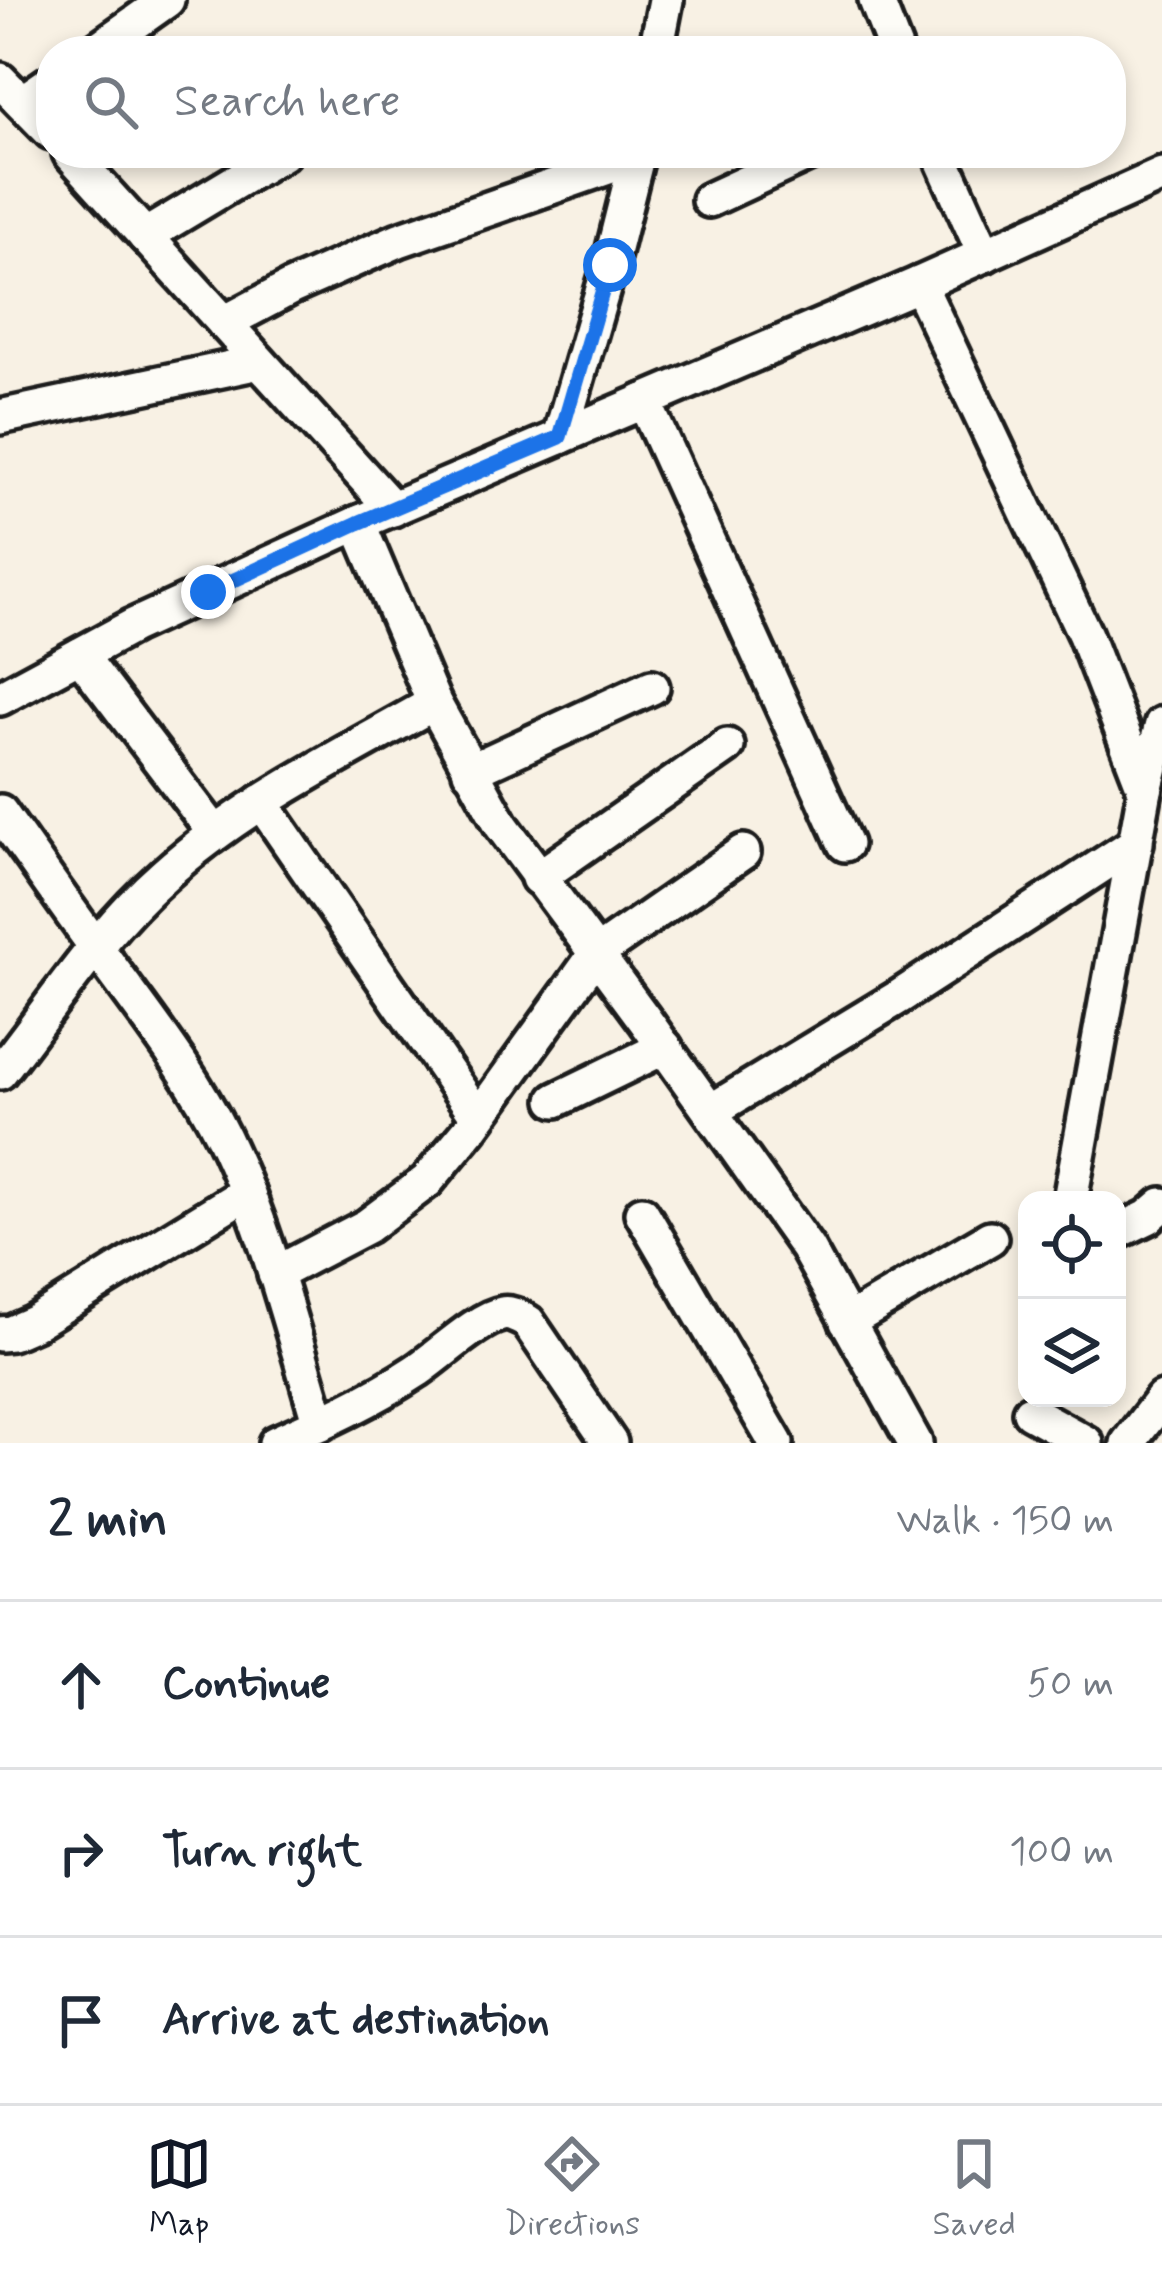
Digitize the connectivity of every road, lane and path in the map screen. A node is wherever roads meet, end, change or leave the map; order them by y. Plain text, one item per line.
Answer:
1 (167, 0) edge
2 (666, 0) edge
3 (876, 0) edge
4 (116, 36) edge
5 (659, 36) edge
6 (890, 36) edge
7 (11, 91) edge
8 (36, 117) edge
9 (84, 168) edge
10 (258, 168) edge
11 (601, 168) edge
12 (634, 168) edge
13 (777, 168) edge
14 (946, 168) edge
15 (1162, 175) edge
16 (709, 200) dead end
17 (146, 236) junction
18 (985, 254) junction
19 (920, 284) junction
20 (224, 323) junction
21 (260, 362) junction
22 (644, 401) junction
23 (0, 417) edge
24 (560, 437) junction
25 (393, 509) junction
26 (358, 523) junction
27 (80, 655) junction
28 (652, 687) dead end
29 (0, 698) edge
30 (434, 703) junction
31 (1160, 742) edge
32 (727, 746) dead end
33 (470, 771) junction
34 (1145, 790) junction
35 (261, 802) junction
36 (0, 812) edge
37 (215, 833) junction
38 (1136, 843) junction
39 (844, 844) dead end
40 (743, 852) dead end
41 (538, 878) junction
42 (96, 947) junction
43 (596, 954) junction
44 (665, 1047) junction
45 (0, 1072) edge
46 (556, 1100) dead end
47 (711, 1111) junction
48 (478, 1117) junction
49 (1072, 1191) edge
50 (247, 1192) junction
51 (1162, 1205) edge
52 (641, 1213) dead end
53 (1126, 1228) edge
54 (990, 1238) dead end
55 (275, 1274) junction
56 (847, 1322) junction
57 (0, 1334) edge
58 (1162, 1399) edge
59 (1029, 1418) edge
60 (320, 1424) junction
61 (284, 1442) edge
62 (610, 1443) edge
63 (776, 1443) edge
64 (915, 1443) edge
65 (1086, 1443) edge
66 (1128, 1443) edge

1 - 4 street
2 - 5 street
3 - 6 street
7 - 8 street
9 - 17 street
10 - 17 street
11 - 20 street
12 - 24 street
13 - 16 street
14 - 18 street
15 - 18 street
17 - 20 street
18 - 19 street
19 - 22 street
19 - 34 street
20 - 21 street
21 - 23 street
21 - 25 street
22 - 24 street
22 - 39 street
24 - 25 street
25 - 26 street
26 - 27 street
26 - 30 street
27 - 29 street
27 - 37 street
28 - 33 street
30 - 33 street
30 - 35 street
31 - 34 street
32 - 41 street
33 - 41 street
34 - 38 street
35 - 37 street
35 - 48 street
36 - 42 street
37 - 42 street
38 - 47 street
38 - 49 street
40 - 43 street
41 - 43 street
42 - 45 street
42 - 50 street
43 - 44 street
43 - 48 street
44 - 46 street
44 - 47 street
47 - 56 street
48 - 55 street
50 - 55 street
50 - 57 street
51 - 53 street
52 - 63 street
54 - 56 street
55 - 60 street
56 - 64 street
58 - 66 street
59 - 65 street
60 - 61 street
60 - 62 street

